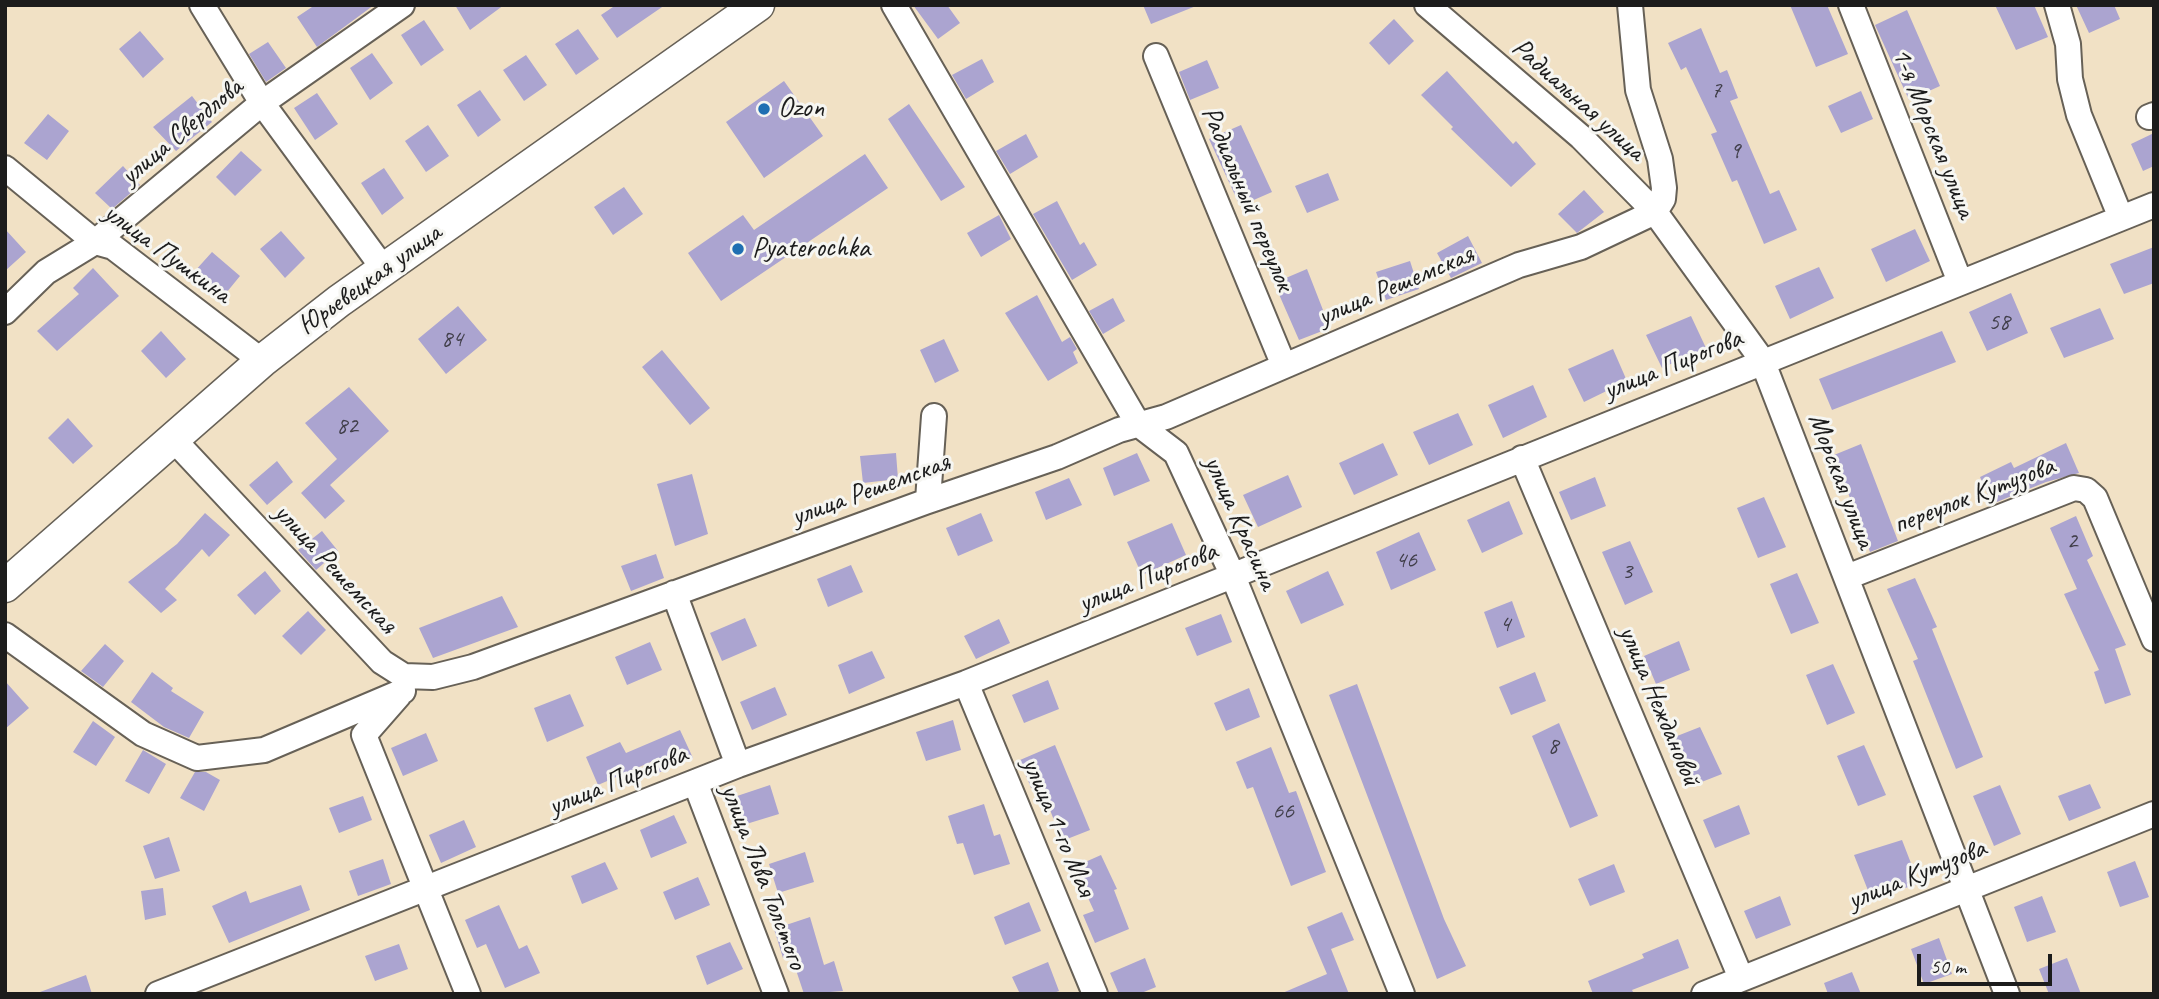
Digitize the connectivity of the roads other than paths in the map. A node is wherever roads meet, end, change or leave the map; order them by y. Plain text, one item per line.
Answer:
1 (202, 5) edge
2 (402, 5) edge
3 (758, 5) edge
4 (894, 5) edge
5 (1427, 5) edge
6 (1630, 5) edge
7 (1850, 5) edge
8 (2057, 5) edge
9 (1156, 56) dead end
10 (262, 103) junction
11 (5, 168) edge
12 (2154, 205) edge
13 (1656, 212) junction
14 (2121, 218) junction
15 (95, 242) junction
16 (383, 268) junction
17 (1960, 282) junction
18 (5, 312) edge
19 (1762, 360) junction
20 (262, 361) junction
21 (1284, 366) junction
22 (933, 416) dead end
23 (1138, 424) junction
24 (174, 440) junction
25 (1522, 458) junction
26 (928, 500) junction
27 (1233, 576) junction
28 (1847, 577) junction
29 (5, 586) edge
30 (674, 593) junction
31 (5, 635) edge
32 (2154, 639) edge
33 (429, 677) junction
34 (966, 683) junction
35 (403, 691) junction
36 (738, 765) junction
37 (695, 782) junction
38 (2154, 814) edge
39 (1966, 886) junction
40 (427, 890) junction
41 (1741, 978) junction
42 (158, 994) edge
43 (468, 994) edge
44 (776, 994) edge
45 (1095, 994) edge
46 (1402, 994) edge
47 (1704, 994) edge
48 (2007, 994) edge

1 - 10 street
2 - 10 street, улица Свердлова
3 - 16 main road, Юрьевецкая улица
4 - 23 street, улица Красина
5 - 13 street, Радиальная улица
6 - 13 street
7 - 17 street, 1-я Морская улица
8 - 14 street
9 - 21 street, Радиальный переулок
10 - 15 street, улица Свердлова
10 - 16 street
11 - 15 street, улица Пушкина
12 - 14 street, улица Пирогова
13 - 19 street, Морская улица
13 - 21 street, улица Решемская
14 - 17 street, улица Пирогова
15 - 18 street, улица Свердлова
15 - 20 street, улица Пушкина
16 - 20 main road, Юрьевецкая улица
17 - 19 street, улица Пирогова
19 - 25 street, улица Пирогова
19 - 28 street, Морская улица
20 - 24 main road, Юрьевецкая улица
21 - 23 street, улица Решемская
22 - 26 street
23 - 26 street, улица Решемская
23 - 27 street, улица Красина
24 - 29 main road, Юрьевецкая улица
24 - 33 street, улица Решемская
25 - 27 street, улица Пирогова
25 - 41 street, улица Неждановой
26 - 30 street, улица Решемская
27 - 34 street, улица Пирогова
27 - 46 street, улица Красина
28 - 32 street, переулок Кутузова
28 - 39 street, Морская улица
30 - 33 street, улица Решемская
30 - 36 street
31 - 35 street
33 - 35 street
34 - 36 street, улица Пирогова
34 - 45 street, улица 1-го Мая
35 - 40 street
36 - 37 street, улица Пирогова
37 - 40 street, улица Пирогова
37 - 44 street, улица Льва Толстого
38 - 39 street, улица Кутузова
39 - 41 street, улица Кутузова
39 - 48 street, Морская улица
40 - 42 street, улица Пирогова
40 - 43 street
41 - 47 street, улица Кутузова

